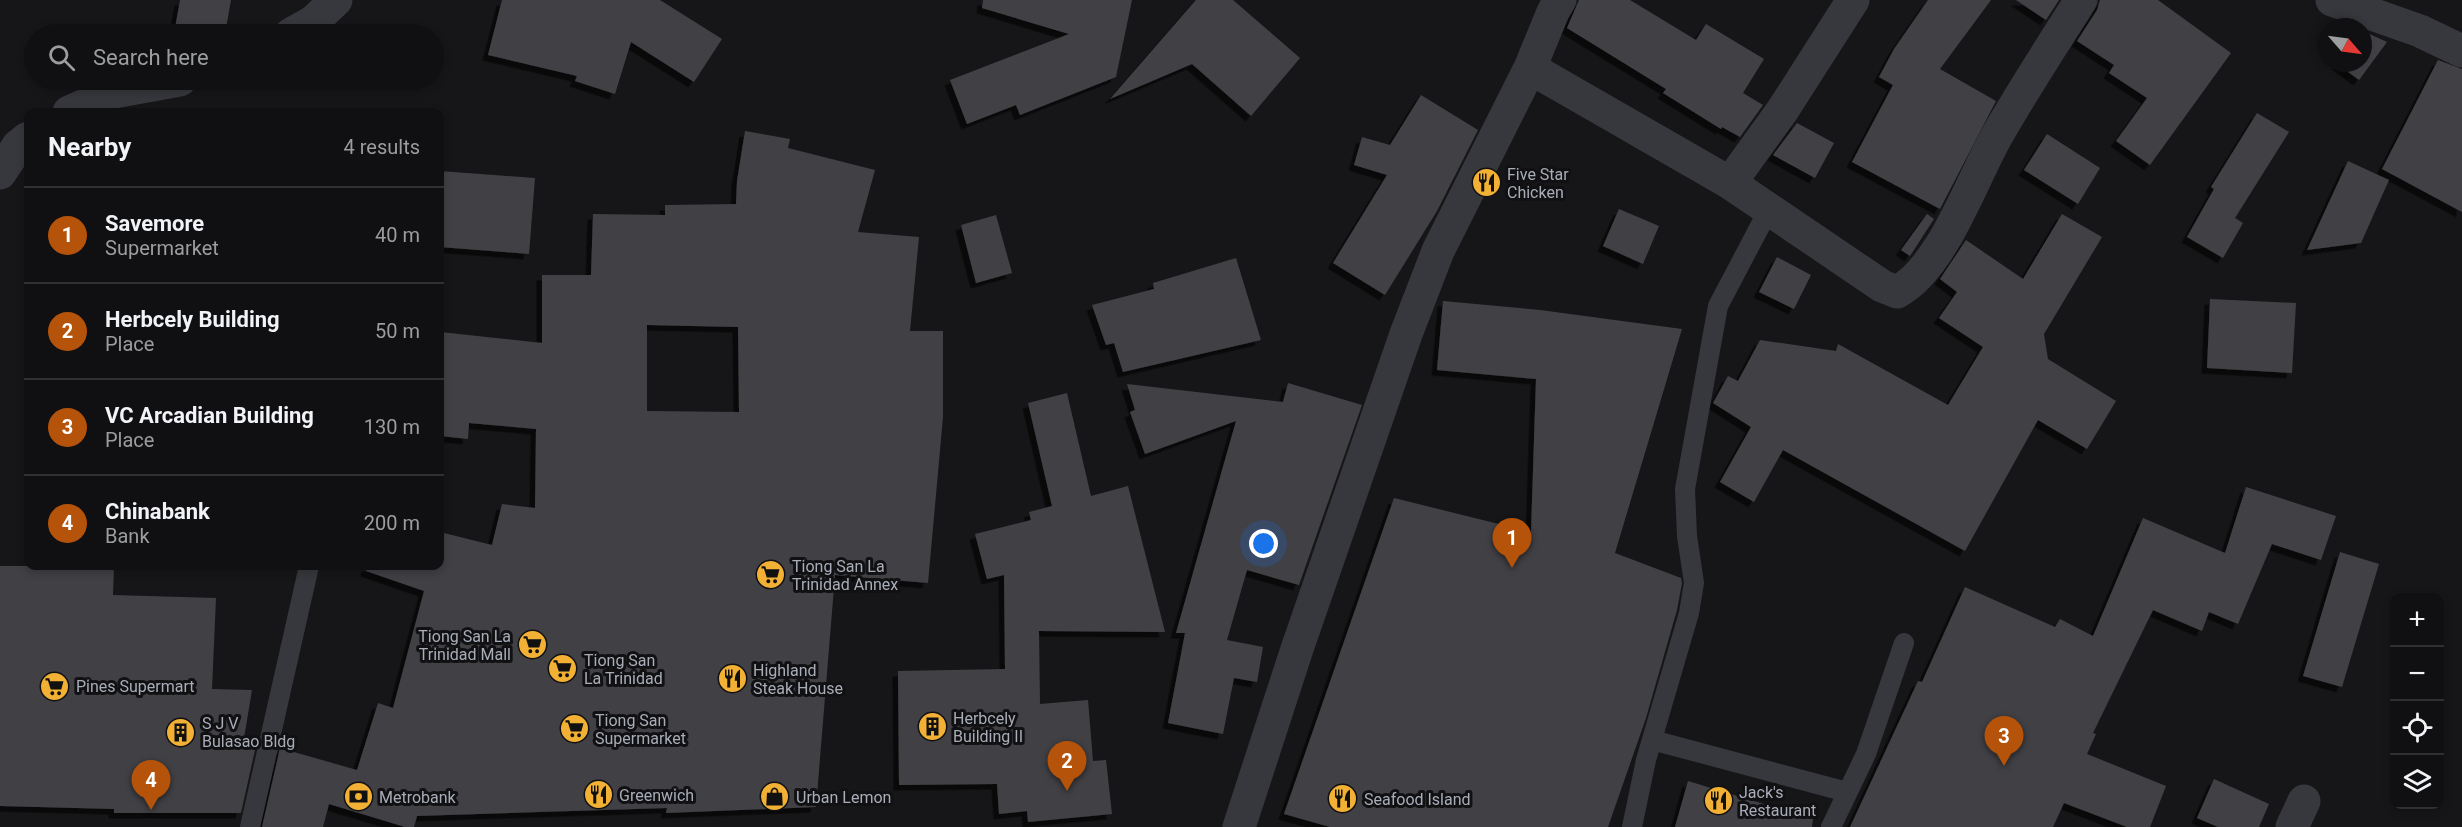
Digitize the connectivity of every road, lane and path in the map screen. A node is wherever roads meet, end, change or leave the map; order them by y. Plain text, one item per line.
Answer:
1 (336, 0) edge
2 (1560, 0) edge
3 (1853, 0) edge
4 (2080, 0) edge
5 (2332, 0) edge
6 (309, 24) edge
7 (2462, 51) edge
8 (1530, 68) junction
9 (125, 90) edge
10 (78, 108) edge
11 (24, 141) edge
12 (0, 173) edge
13 (1730, 183) junction
14 (1768, 211) junction
15 (308, 570) edge
16 (1904, 643) dead end
17 (1652, 741) junction
18 (1847, 792) junction
19 (250, 827) edge
20 (1239, 827) edge
21 (1632, 827) edge
22 (1831, 827) edge

1 - 6 street
2 - 8 street
3 - 13 street
4 - 14 street
5 - 7 street
8 - 13 street
8 - 20 street
9 - 10 street
11 - 12 street
13 - 14 street
14 - 17 lane
15 - 19 lane
16 - 18 lane
17 - 18 lane
17 - 21 lane
18 - 22 lane

